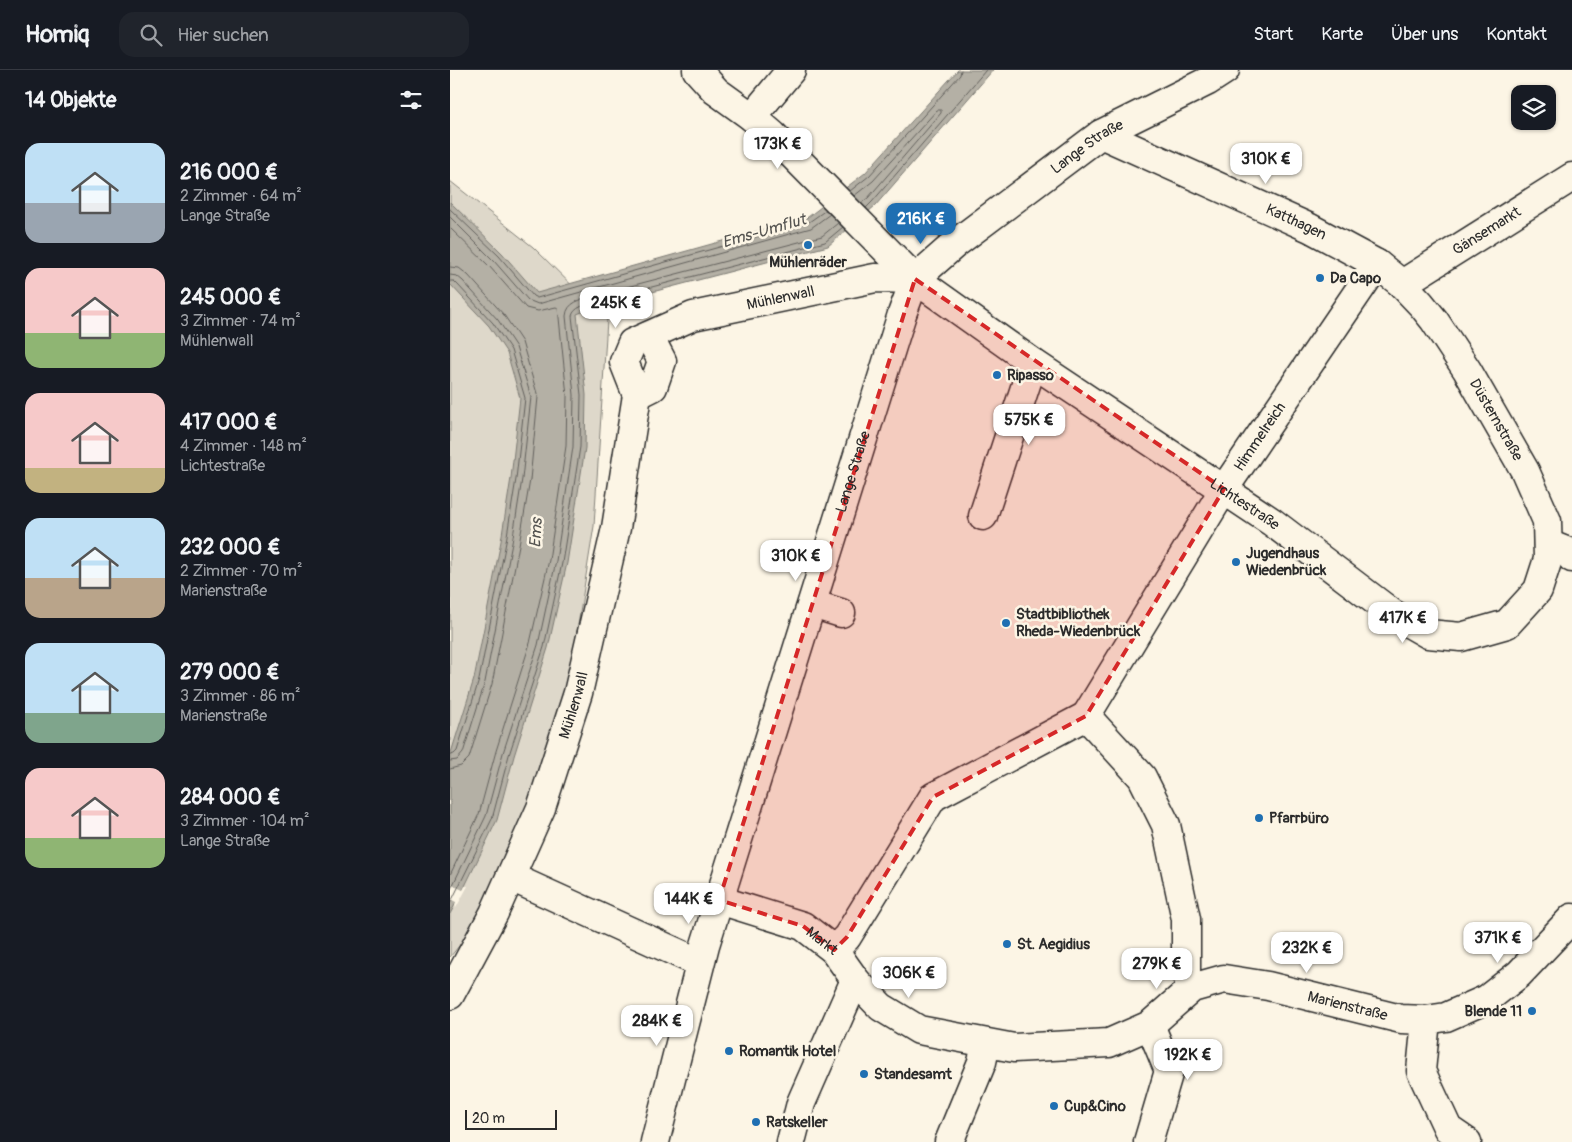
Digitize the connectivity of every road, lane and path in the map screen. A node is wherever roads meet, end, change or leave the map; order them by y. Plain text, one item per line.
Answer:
1 (697, 70) edge
2 (791, 70) edge
3 (1225, 70) edge
4 (752, 116) junction
5 (1101, 134) junction
6 (1572, 177) edge
7 (1377, 264) junction
8 (915, 279) junction
9 (1402, 284) junction
10 (1033, 363) junction
11 (1224, 489) junction
12 (984, 516) dead end
13 (1548, 544) junction
14 (1572, 558) edge
15 (812, 604) junction
16 (841, 613) dead end
17 (1086, 716) junction
18 (511, 877) junction
19 (720, 900) junction
20 (1572, 918) edge
21 (834, 950) junction
22 (700, 963) junction
23 (856, 981) junction
24 (1192, 988) junction
25 (450, 995) edge
26 (1426, 1020) junction
27 (1150, 1024) junction
28 (986, 1044) junction
29 (656, 1142) edge
30 (791, 1142) edge
31 (949, 1142) edge
32 (1148, 1142) edge
33 (1467, 1142) edge

1 - 4 street, Lichtestraße
2 - 4 street
3 - 5 street, Lange Straße
4 - 8 street, Lichtestraße
5 - 7 street, Katthagen
5 - 8 street, Lange Straße
6 - 9 street, Gänsemarkt
7 - 9 street, Katthagen
7 - 11 street, Himmelreich
8 - 10 street, Lichtestraße
8 - 15 street, Lange Straße
8 - 18 street, Mühlenwall
9 - 13 street, Düsternstraße
10 - 11 street, Lichtestraße
10 - 12 street
11 - 13 street, Lichtestraße
11 - 17 street, Himmelreich
13 - 14 street
15 - 16 street
15 - 19 street, Lange Straße
17 - 21 street
17 - 24 street
18 - 22 street
18 - 25 street, Mühlenwall
19 - 21 street, Markt
19 - 22 street, Lange Straße
20 - 26 street, Marienstraße
21 - 23 street, Markt
22 - 29 street, Lange Straße
23 - 28 street, Markt
23 - 30 street
24 - 26 street, Marienstraße
24 - 27 street, Marienstraße
26 - 33 street
27 - 28 street, Marienstraße
27 - 32 street
28 - 31 street

